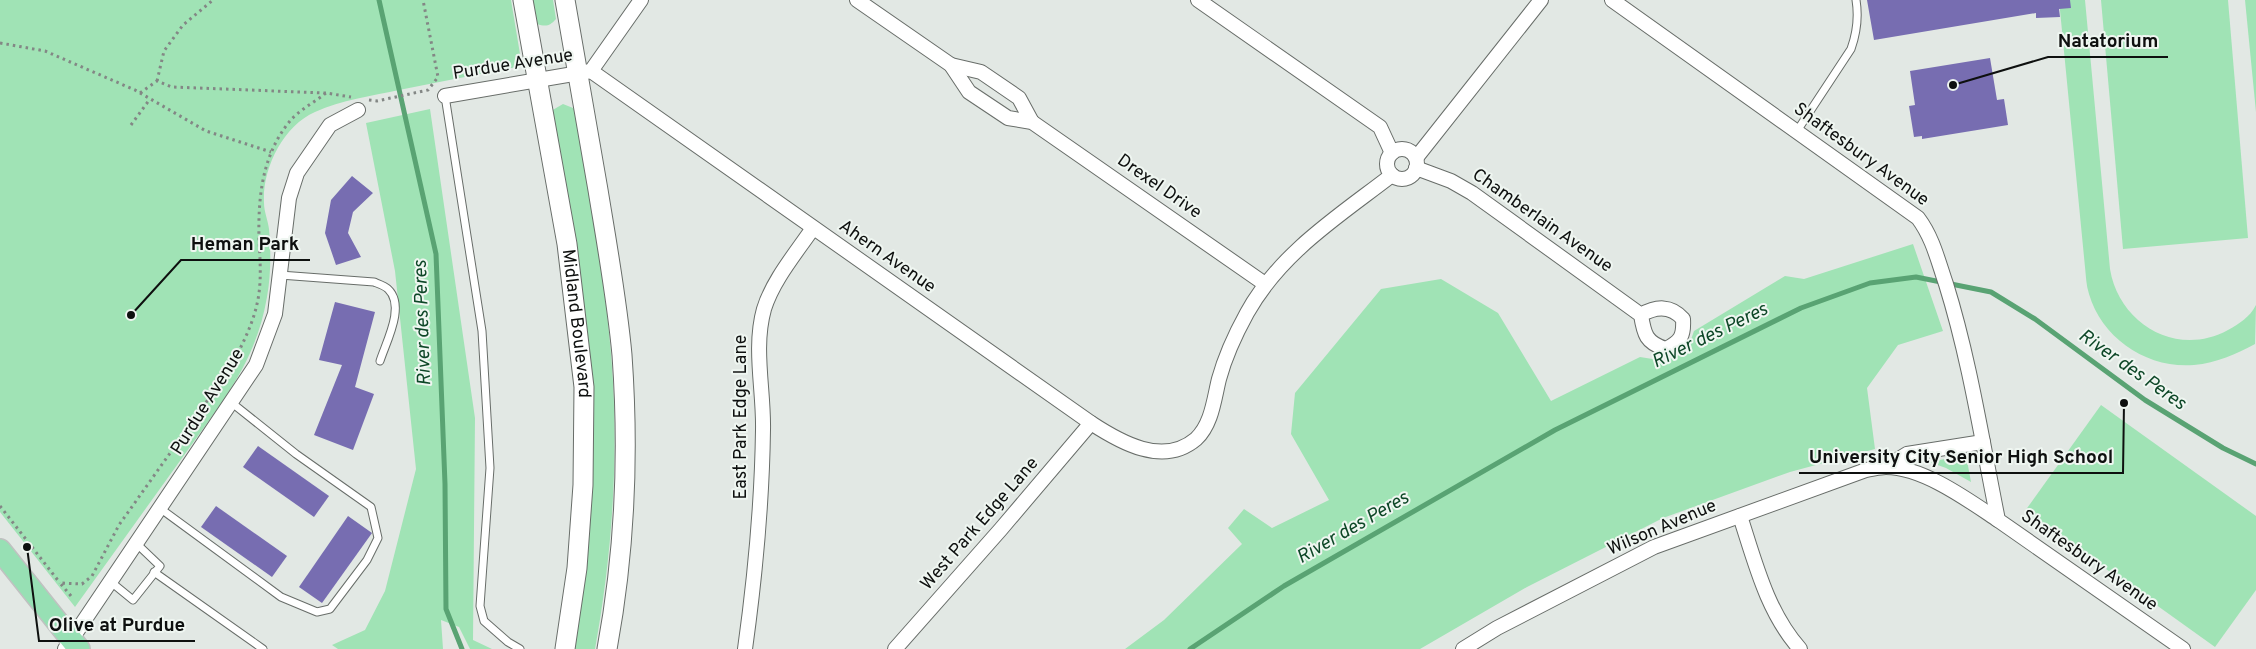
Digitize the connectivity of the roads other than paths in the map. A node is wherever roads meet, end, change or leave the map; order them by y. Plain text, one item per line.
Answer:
1 (523, 0) edge
2 (565, 0) edge
3 (641, 0) edge
4 (857, 0) edge
5 (1198, 0) edge
6 (1541, 0) edge
7 (1612, 0) edge
8 (1856, 0) edge
9 (951, 65) junction
10 (584, 72) junction
11 (537, 80) junction
12 (445, 96) joint
13 (358, 110) dead end
14 (1032, 122) junction
15 (1797, 131) junction
16 (1392, 153) junction
17 (1416, 163) junction
18 (1392, 175) junction
19 (813, 228) junction
20 (280, 275) junction
21 (1265, 284) junction
22 (1641, 314) dead end
23 (380, 361) dead end
24 (232, 403) junction
25 (1091, 423) junction
26 (1983, 442) junction
27 (1886, 467) junction
28 (160, 509) junction
29 (1740, 516) junction
30 (1998, 520) junction
31 (137, 544) junction
32 (0, 550) edge
33 (154, 572) junction
34 (111, 582) junction
35 (72, 646) edge
36 (264, 649) edge
37 (520, 649) edge
38 (565, 649) edge
39 (607, 649) edge
40 (745, 649) edge
41 (895, 649) edge
42 (1463, 649) edge
43 (1800, 649) edge
44 (2183, 649) edge

1 - 11 main road, Midland Boulevard
2 - 10 main road
3 - 10 street, Purdue Avenue
4 - 9 street, Drexel Drive
5 - 16 street
6 - 17 street
7 - 15 street, Shaftesbury Avenue
8 - 15 lane
9 - 14 street, Drexel Drive
9 - 14 street, Drexel Drive
10 - 11 street, Purdue Avenue
10 - 19 street, Ahern Avenue
10 - 39 main road
11 - 12 street, Purdue Avenue
11 - 38 main road, Midland Boulevard
12 - 37 lane
13 - 20 street, Purdue Avenue
14 - 21 street, Drexel Drive
15 - 26 street, Shaftesbury Avenue
16 - 17 street
16 - 18 street
17 - 18 street
17 - 22 street, Chamberlain Avenue
18 - 21 street
19 - 25 street, Ahern Avenue
19 - 40 street, East Park Edge Lane
20 - 23 lane
20 - 24 street, Purdue Avenue
21 - 25 street, Ahern Avenue
24 - 28 street, Purdue Avenue
24 - 28 lane
25 - 41 street, West Park Edge Lane
26 - 27 street, Wilson Avenue
26 - 30 street, Shaftesbury Avenue
27 - 29 street, Wilson Avenue
27 - 30 street, Wilson Avenue
28 - 31 street, Purdue Avenue
29 - 42 street, Wilson Avenue
29 - 43 street
30 - 44 street, Shaftesbury Avenue
31 - 33 lane
31 - 34 street, Purdue Avenue
32 - 35 main road
33 - 34 lane
33 - 36 lane
34 - 35 street, Purdue Avenue

